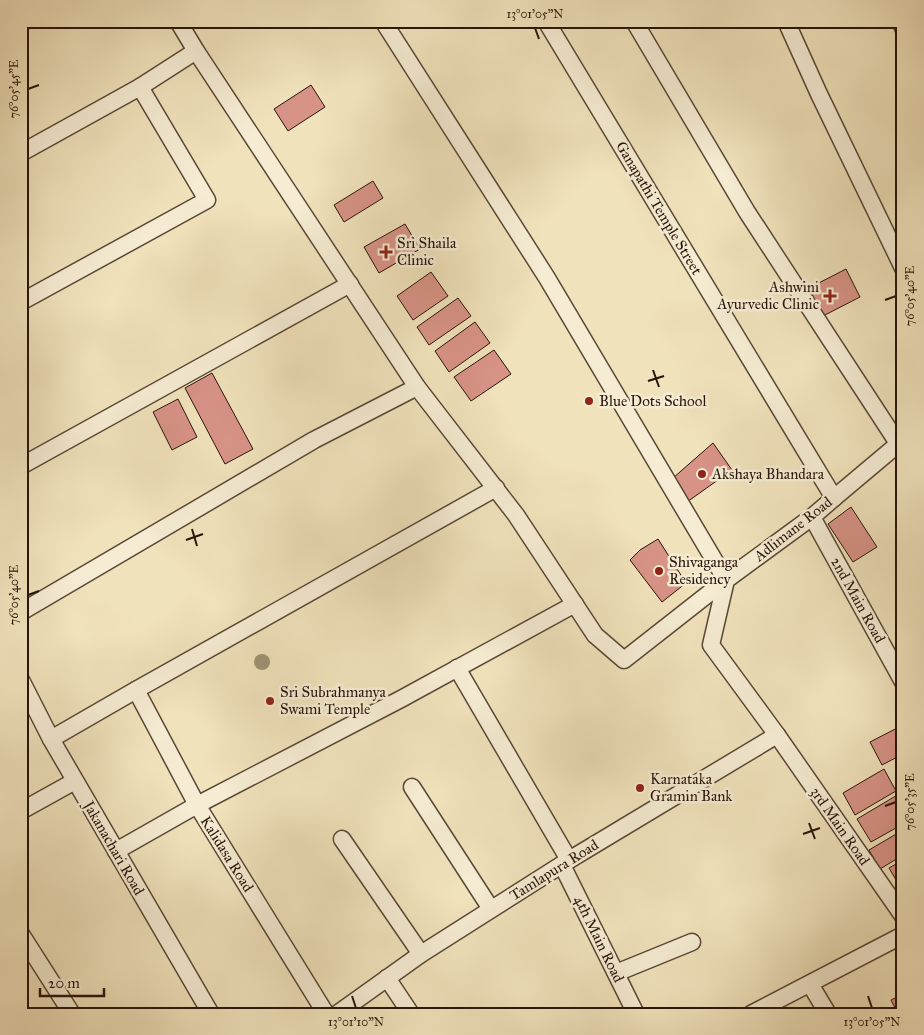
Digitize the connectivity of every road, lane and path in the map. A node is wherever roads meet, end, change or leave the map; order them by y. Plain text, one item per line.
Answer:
1 (25, 21) edge
2 (178, 21) edge
3 (383, 21) edge
4 (546, 21) edge
5 (634, 21) edge
6 (786, 21) edge
7 (900, 21) edge
8 (21, 23) edge
9 (903, 28) edge
10 (196, 51) junction
11 (140, 87) junction
12 (21, 153) edge
13 (903, 268) edge
14 (350, 284) junction
15 (21, 302) edge
16 (417, 387) junction
17 (901, 445) edge
18 (21, 466) edge
19 (496, 488) junction
20 (834, 498) junction
21 (812, 518) junction
22 (726, 580) junction
23 (575, 604) junction
24 (21, 612) edge
25 (457, 668) junction
26 (21, 680) edge
27 (903, 682) edge
28 (136, 690) junction
29 (777, 735) junction
30 (51, 739) junction
31 (76, 781) junction
32 (412, 787) dead end
33 (197, 805) junction
34 (21, 811) edge
35 (342, 839) dead end
36 (116, 851) junction
37 (566, 862) junction
38 (491, 909) junction
39 (903, 916) edge
40 (21, 934) edge
41 (903, 934) edge
42 (692, 942) dead end
43 (421, 954) junction
44 (616, 973) junction
45 (387, 978) junction
46 (810, 984) junction
47 (358, 1007) edge
48 (755, 1013) edge
49 (72, 1014) edge
50 (211, 1014) edge
51 (326, 1014) edge
52 (337, 1014) edge
53 (411, 1014) edge
54 (636, 1014) edge
55 (828, 1014) edge

1 - 8 street
2 - 10 street
3 - 22 street
4 - 20 street, Ganapathi Temple Street
5 - 17 street
6 - 13 street
7 - 9 street
10 - 11 street
10 - 14 street
11 - 12 street
11 - 15 street
14 - 16 street
14 - 18 street
16 - 19 street
16 - 24 street
17 - 20 street, Adlimane Road
19 - 23 street
19 - 28 street
20 - 21 street, Adlimane Road
21 - 22 street, Adlimane Road
21 - 27 street, 2nd Main Road
22 - 23 street, Adlimane Road
22 - 29 street
23 - 25 street
25 - 33 street
25 - 37 street, 4th Main Road
26 - 30 street, Jakanachari Road
28 - 30 street
28 - 33 street, Kalidasa Road
29 - 37 street, Tamlapura Road
29 - 39 street, 3rd Main Road
30 - 31 street, Jakanachari Road
31 - 34 street
31 - 36 street, Jakanachari Road
32 - 38 street
33 - 36 street
33 - 51 street, Kalidasa Road
35 - 43 street
36 - 50 street, Jakanachari Road
37 - 38 street, Tamlapura Road
37 - 44 street, 4th Main Road
38 - 43 street, Tamlapura Road
40 - 49 street
41 - 46 street
42 - 44 street
43 - 45 street, Tamlapura Road
44 - 54 street, 4th Main Road
45 - 47 street, Tamlapura Road
45 - 53 street
46 - 48 street
46 - 55 street
47 - 52 street, Tamlapura Road

